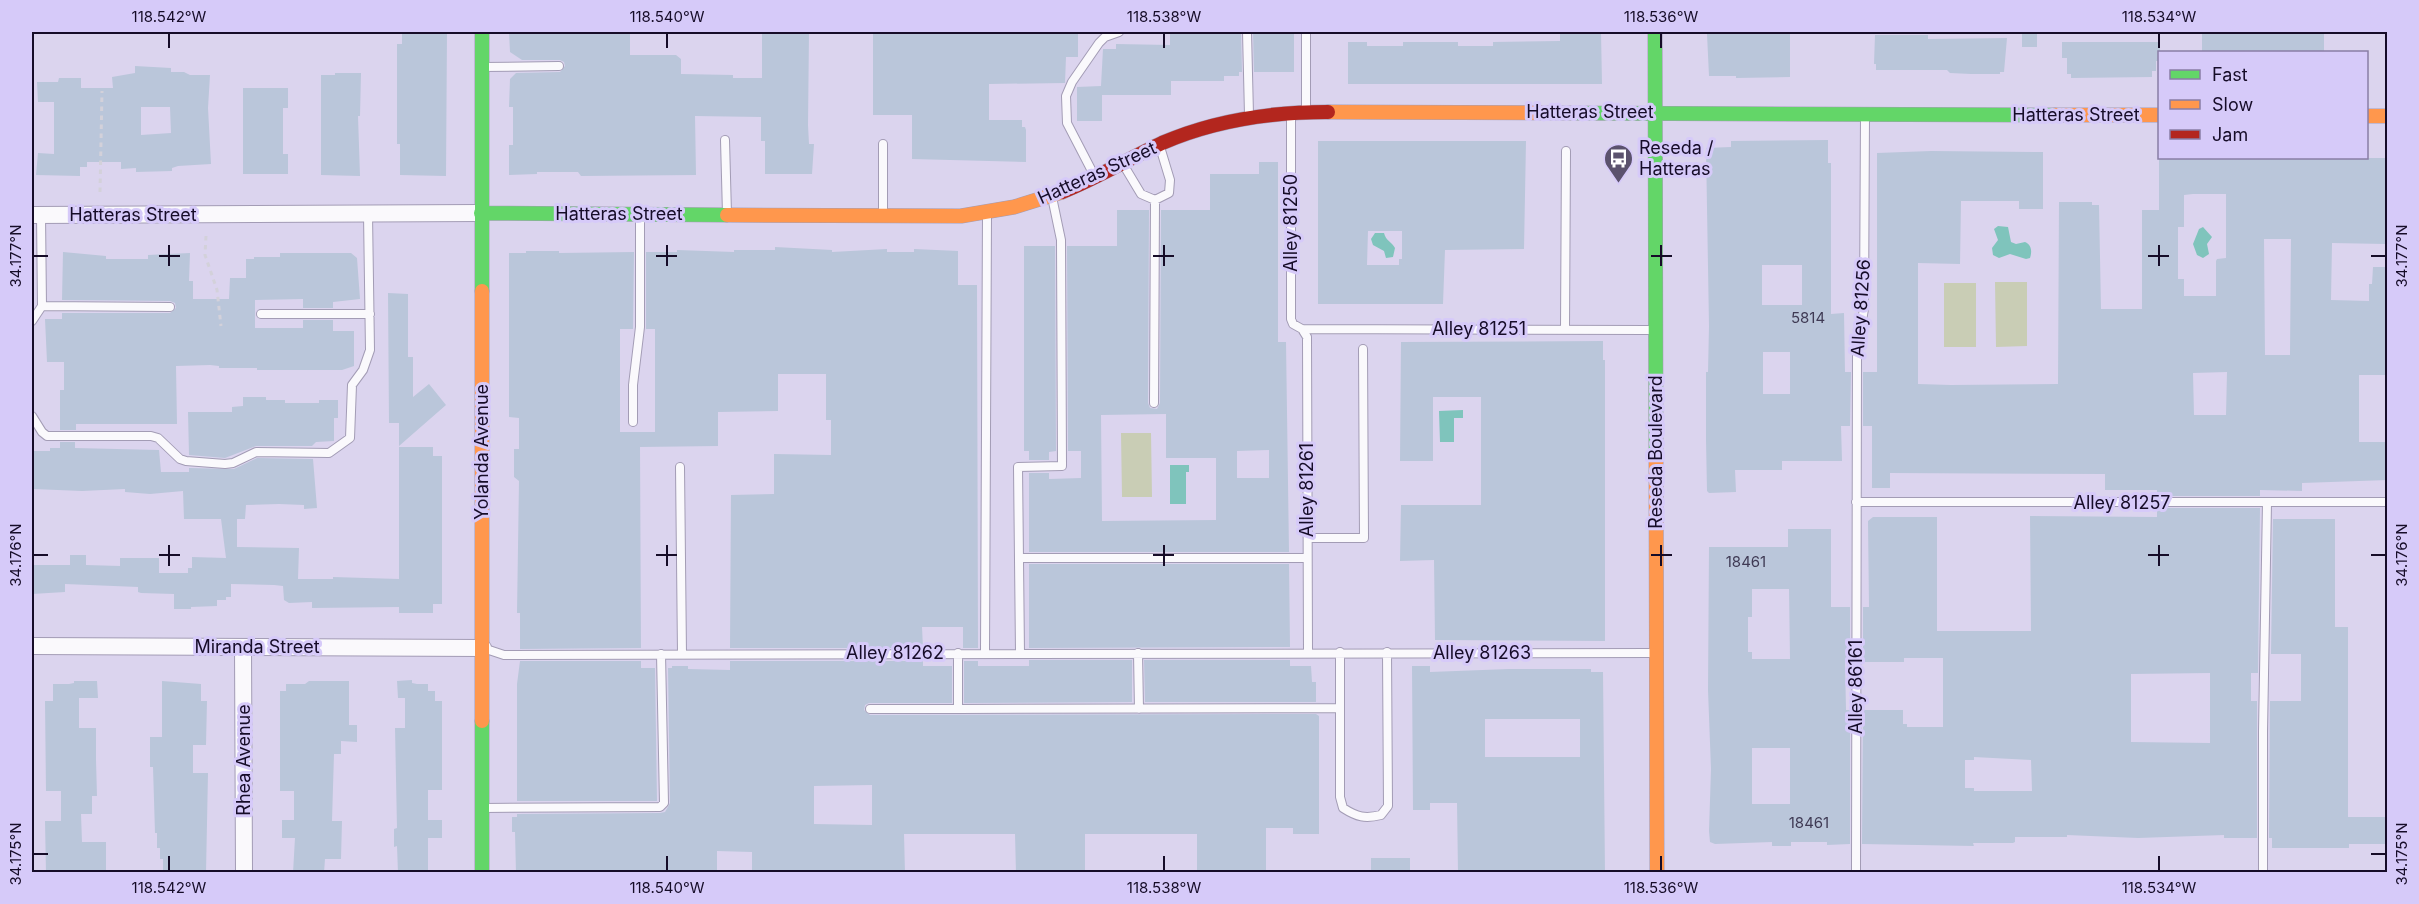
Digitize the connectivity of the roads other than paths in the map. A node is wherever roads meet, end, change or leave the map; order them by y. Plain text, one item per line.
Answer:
1 (482, 32) edge
2 (1119, 32) edge
3 (1247, 32) edge
4 (1306, 32) edge
5 (1655, 32) edge
6 (559, 66) dead end
7 (482, 67) junction
8 (1290, 112) junction
9 (1306, 112) junction
10 (1655, 112) junction
11 (1865, 114) junction
12 (2158, 115) edge
13 (1250, 116) junction
14 (2368, 116) edge
15 (2388, 116) edge
16 (725, 140) dead end
17 (883, 144) dead end
18 (1160, 146) junction
19 (1566, 151) dead end
20 (1123, 164) junction
21 (1095, 178) junction
22 (1052, 196) junction
23 (1155, 200) junction
24 (481, 213) junction
25 (987, 213) junction
26 (368, 214) junction
27 (640, 214) junction
28 (727, 214) junction
29 (36, 215) edge
30 (883, 215) junction
31 (42, 306) junction
32 (170, 307) dead end
33 (261, 314) dead end
34 (370, 314) junction
35 (32, 321) edge
36 (1302, 329) junction
37 (1565, 329) junction
38 (1655, 330) junction
39 (1363, 349) dead end
40 (1154, 403) dead end
41 (32, 416) edge
42 (633, 422) dead end
43 (680, 467) dead end
44 (1856, 502) junction
45 (2267, 502) junction
46 (2388, 502) edge
47 (1308, 538) junction
48 (1019, 558) junction
49 (1307, 558) junction
50 (32, 646) edge
51 (243, 647) junction
52 (483, 648) junction
53 (1308, 652) junction
54 (1340, 652) junction
55 (1387, 652) junction
56 (957, 653) junction
57 (985, 653) junction
58 (1020, 653) junction
59 (1138, 653) junction
60 (1656, 653) junction
61 (661, 654) junction
62 (682, 654) junction
63 (1339, 708) junction
64 (870, 709) dead end
65 (958, 709) junction
66 (1139, 709) junction
67 (483, 808) junction
68 (244, 873) edge
69 (483, 873) edge
70 (1657, 873) edge
71 (1856, 873) edge
72 (2263, 873) edge

1 - 7 street, Yolanda Avenue
2 - 21 lane
3 - 13 lane
4 - 9 lane
5 - 10 street, Reseda Boulevard
6 - 7 lane
7 - 24 street, Yolanda Avenue
8 - 9 street, Hatteras Street
8 - 13 street, Hatteras Street
8 - 36 lane, Alley 81250
9 - 10 street, Hatteras Street
10 - 11 street, Hatteras Street
10 - 38 street, Reseda Boulevard
11 - 12 street, Hatteras Street
11 - 44 lane, Alley 81256
13 - 18 street, Hatteras Street
14 - 15 street
16 - 28 lane
17 - 30 lane
18 - 20 street, Hatteras Street
18 - 23 lane
19 - 37 lane
20 - 21 street, Hatteras Street
20 - 23 lane
21 - 22 street, Hatteras Street
22 - 25 street, Hatteras Street
22 - 48 lane
23 - 40 lane
24 - 26 street, Hatteras Street
24 - 27 street, Hatteras Street
24 - 52 street, Yolanda Avenue
25 - 30 street, Hatteras Street
25 - 57 lane
26 - 29 street, Hatteras Street
26 - 34 lane
27 - 28 street, Hatteras Street
27 - 42 lane
28 - 30 street, Hatteras Street
29 - 31 lane
31 - 32 lane
31 - 35 lane
33 - 34 lane
34 - 41 lane
36 - 37 lane, Alley 81251
36 - 47 lane, Alley 81261
37 - 38 lane, Alley 81251
38 - 60 street, Reseda Boulevard
39 - 47 lane
43 - 62 lane
44 - 45 lane, Alley 81257
44 - 71 lane, Alley 86161
45 - 46 lane, Alley 81257
45 - 72 lane
47 - 49 lane, Alley 81261
48 - 49 lane
48 - 58 lane
49 - 53 lane, Alley 81261
50 - 51 street, Miranda Street
51 - 52 street, Miranda Street
51 - 68 street, Rhea Avenue
52 - 61 lane, Alley 81262
52 - 67 street, Yolanda Avenue
53 - 54 lane, Alley 81263
53 - 59 lane, Alley 81262
54 - 55 lane, Alley 81263
54 - 63 lane
55 - 60 lane, Alley 81263
55 - 63 lane
56 - 57 lane, Alley 81262
56 - 62 lane, Alley 81262
56 - 65 lane
57 - 58 lane, Alley 81262
58 - 59 lane, Alley 81262
59 - 66 lane
60 - 70 street, Reseda Boulevard
61 - 62 lane, Alley 81262
61 - 67 lane
63 - 66 lane
64 - 65 lane
65 - 66 lane
67 - 69 street, Yolanda Avenue

